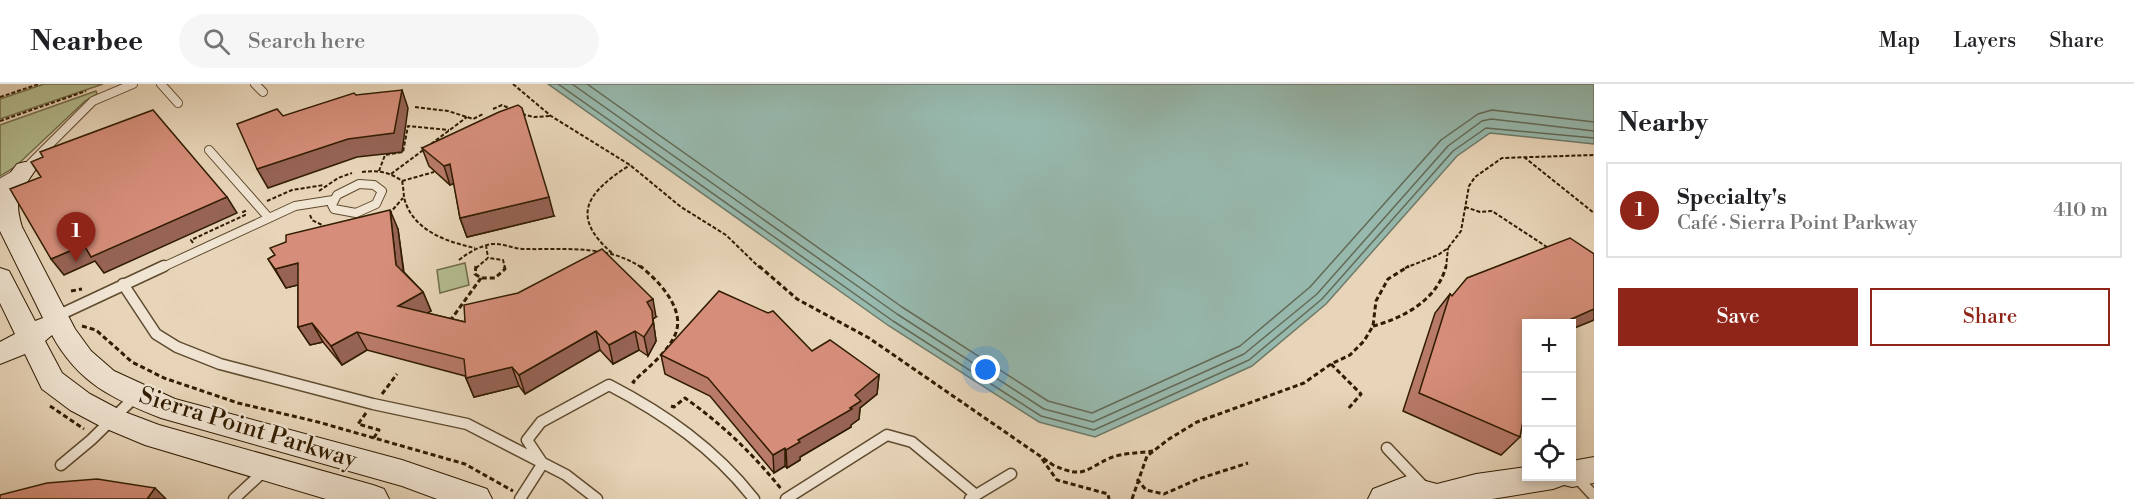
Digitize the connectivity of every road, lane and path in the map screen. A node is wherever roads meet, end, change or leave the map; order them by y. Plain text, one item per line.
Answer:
1 (39, 84) edge
2 (133, 84) edge
3 (161, 84) edge
4 (255, 84) edge
5 (513, 84) edge
6 (91, 89) dead end
7 (263, 92) dead end
8 (0, 97) edge
9 (178, 104) dead end
10 (415, 107) dead end
11 (493, 109) dead end
12 (512, 109) edge
13 (520, 113) edge
14 (483, 114) dead end
15 (551, 116) junction
16 (467, 117) junction
17 (0, 121) edge
18 (449, 130) junction
19 (209, 150) dead end
20 (56, 151) edge
21 (1594, 155) edge
22 (1523, 156) junction
23 (29, 164) junction
24 (630, 165) junction
25 (379, 171) dead end
26 (434, 172) edge
27 (391, 174) dead end
28 (402, 181) dead end
29 (0, 183) edge
30 (403, 198) dead end
31 (333, 200) junction
32 (1465, 207) junction
33 (1594, 213) edge
34 (268, 217) junction
35 (5, 222) edge
36 (486, 245) junction
37 (477, 248) junction
38 (1448, 248) junction
39 (1557, 254) edge
40 (615, 256) junction
41 (488, 258) junction
42 (459, 260) dead end
43 (0, 277) edge
44 (481, 278) junction
45 (123, 284) junction
46 (68, 318) junction
47 (448, 324) edge
48 (1373, 326) junction
49 (18, 334) edge
50 (0, 354) edge
51 (1331, 364) junction
52 (397, 374) dead end
53 (641, 387) dead end
54 (381, 395) dead end
55 (136, 396) junction
56 (666, 402) dead end
57 (1348, 409) dead end
58 (368, 412) dead end
59 (112, 419) junction
60 (373, 438) junction
61 (1387, 448) dead end
62 (1154, 451) junction
63 (1039, 455) junction
64 (543, 463) junction
65 (1248, 463) dead end
66 (61, 465) dead end
67 (265, 469) junction
68 (1011, 474) dead end
69 (1576, 476) edge
70 (1137, 479) junction
71 (1538, 481) edge
72 (1485, 493) edge
73 (1594, 496) edge
74 (973, 497) edge
75 (521, 498) edge
76 (787, 498) edge
77 (1434, 498) edge
78 (234, 499) edge
79 (374, 499) edge
80 (476, 499) edge
81 (597, 499) edge
82 (754, 499) edge
83 (1109, 499) edge
84 (1132, 499) edge
85 (1384, 499) edge

1 - 8 path
2 - 23 lane
3 - 9 lane
4 - 7 lane
5 - 15 path
6 - 17 path
10 - 16 path
11 - 12 path
13 - 15 path
14 - 16 path
15 - 24 path
16 - 18 path
18 - 25 path
18 - 27 path
19 - 34 lane
20 - 23 lane
21 - 22 path
22 - 32 path
22 - 33 path
23 - 29 lane
23 - 35 street
24 - 40 path
24 - 63 path
26 - 28 path
30 - 37 path
31 - 31 lane
31 - 34 lane
32 - 38 path
32 - 39 path
34 - 45 lane
35 - 46 street, Sierra Point Parkway
36 - 37 path
36 - 40 path
36 - 41 path
37 - 42 path
38 - 48 path
38 - 48 path
40 - 53 path
41 - 44 path
41 - 44 path
43 - 49 street, Sierra Point Parkway
44 - 47 path
45 - 46 lane
45 - 64 lane
46 - 49 street
46 - 55 street, Sierra Point Parkway
46 - 60 path
48 - 51 path
49 - 50 street
49 - 59 street, Sierra Point Parkway
51 - 57 path
51 - 62 path
52 - 54 path
55 - 59 lane
55 - 80 street, Sierra Point Parkway
56 - 76 path
58 - 60 path
59 - 66 lane
59 - 67 street, Sierra Point Parkway
60 - 75 path
61 - 77 lane
62 - 63 path
62 - 70 path
63 - 83 path
64 - 75 lane
64 - 81 lane
64 - 82 lane
65 - 70 path
67 - 78 lane
67 - 79 street, Sierra Point Parkway
68 - 74 lane
69 - 73 lane
70 - 84 path
71 - 72 street
72 - 77 street
74 - 76 lane
77 - 85 street

